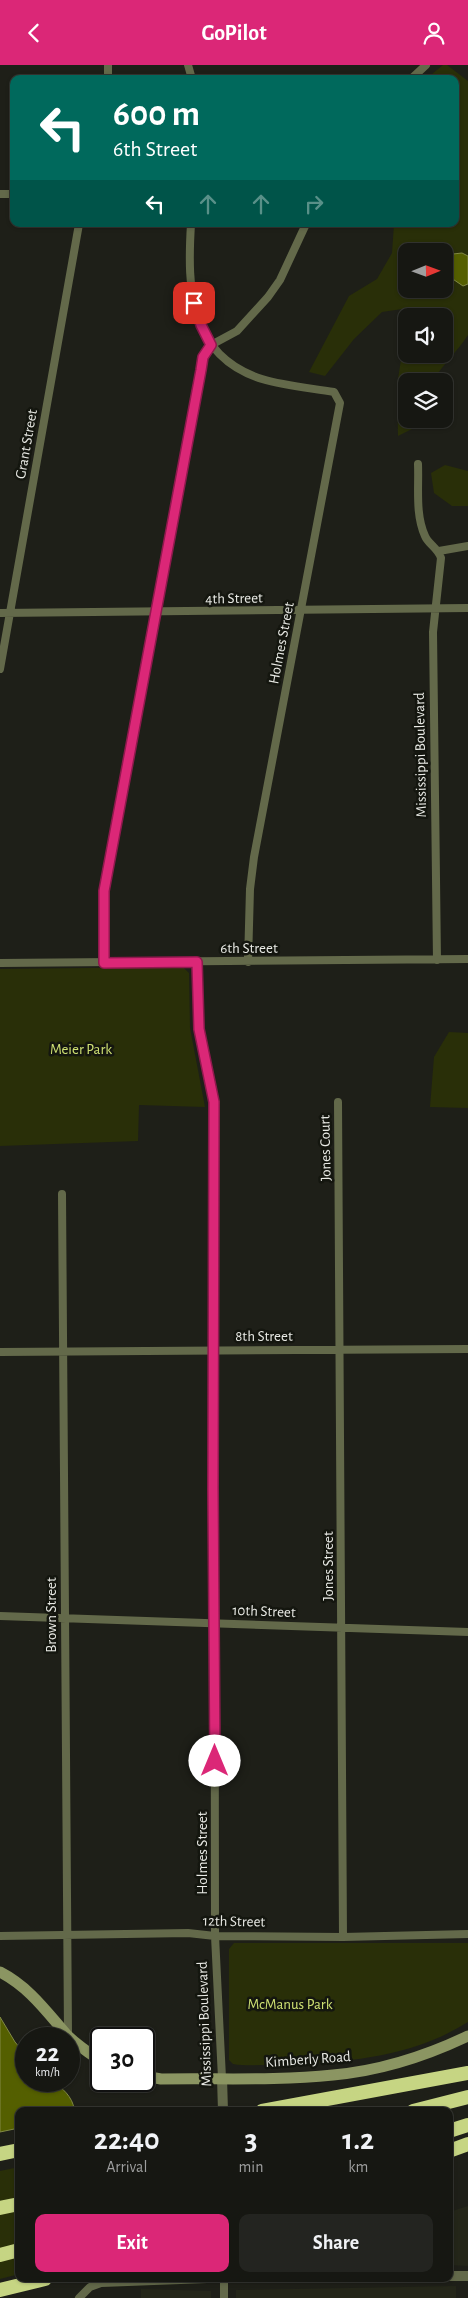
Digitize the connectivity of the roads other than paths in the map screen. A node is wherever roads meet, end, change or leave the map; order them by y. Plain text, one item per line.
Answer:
1 (426, 65) edge
2 (415, 75) edge
3 (79, 227) edge
4 (191, 227) edge
5 (305, 227) edge
6 (211, 345) junction
7 (418, 464) dead end
8 (468, 546) edge
9 (439, 551) junction
10 (468, 608) edge
11 (435, 609) junction
12 (301, 611) junction
13 (0, 613) edge
14 (10, 613) junction
15 (157, 613) junction
16 (0, 669) edge
17 (468, 959) edge
18 (437, 960) junction
19 (197, 962) junction
20 (248, 962) junction
21 (0, 963) edge
22 (104, 963) junction
23 (338, 1102) dead end
24 (62, 1194) dead end
25 (340, 1195) joint
26 (468, 1349) edge
27 (213, 1350) junction
28 (341, 1350) junction
29 (64, 1351) junction
30 (0, 1352) edge
31 (0, 1616) edge
32 (65, 1618) junction
33 (214, 1623) junction
34 (342, 1628) junction
35 (468, 1632) edge
36 (468, 1934) edge
37 (67, 1935) junction
38 (0, 1936) edge
39 (215, 1936) junction
40 (343, 1937) junction
41 (0, 1972) edge
42 (61, 2027) edge
43 (68, 2027) edge
44 (468, 2036) edge
45 (80, 2046) edge
46 (90, 2054) edge
47 (468, 2073) edge
48 (155, 2078) edge
49 (222, 2078) junction
50 (468, 2097) edge
51 (223, 2107) edge
52 (284, 2107) edge
53 (429, 2107) edge
54 (468, 2125) edge
55 (453, 2130) edge
56 (468, 2144) edge
57 (453, 2150) edge
58 (15, 2151) edge
59 (0, 2154) edge
60 (15, 2205) edge
61 (0, 2208) edge
62 (15, 2251) edge
63 (0, 2255) edge
64 (453, 2276) edge
65 (468, 2276) edge
66 (33, 2282) edge
67 (108, 2282) edge
68 (224, 2282) edge
69 (0, 2290) edge
70 (82, 2295) edge
71 (224, 2298) edge

1 - 2 street
3 - 14 street, Grant Street
4 - 6 street
5 - 6 street
6 - 12 street, Holmes Street
6 - 15 street
7 - 9 street
8 - 9 street
9 - 11 street, Mississippi Boulevard
10 - 11 street, 4th Street
11 - 12 street, 4th Street
11 - 18 street, Mississippi Boulevard
12 - 15 street, 4th Street
12 - 20 street, Holmes Street
13 - 14 street, 4th Street
14 - 15 street, 4th Street
14 - 16 street, Grant Street
15 - 22 street
17 - 18 street, 6th Street
18 - 20 street, 6th Street
19 - 20 street, 6th Street
19 - 22 street, 6th Street
19 - 27 street, Holmes Street
21 - 22 street, 6th Street
23 - 25 street, Jones Court
24 - 29 street, Brown Street
25 - 28 street, Jones Street
26 - 28 street, 8th Street
27 - 28 street, 8th Street
27 - 29 street, 8th Street
27 - 33 street, Holmes Street
28 - 34 street, Jones Street
29 - 30 street, 8th Street
29 - 32 street, Brown Street
31 - 32 street, 10th Street
32 - 33 street, 10th Street
32 - 37 street, Brown Street
33 - 34 street, 10th Street
33 - 39 street, Holmes Street
34 - 35 street, 10th Street
34 - 40 street, Jones Street
36 - 40 street, 12th Street
37 - 38 street, 12th Street
37 - 39 street, 12th Street
37 - 43 street, Brown Street
39 - 40 street, 12th Street
39 - 49 street, Mississippi Boulevard
41 - 42 main road
44 - 49 main road, Kimberly Road
45 - 46 main road
47 - 52 highway
48 - 49 main road, Kimberly Road
49 - 51 street, Mississippi Boulevard
50 - 53 highway
54 - 55 highway
56 - 57 highway
58 - 59 highway
60 - 61 highway
62 - 63 highway
64 - 65 street
66 - 69 highway
67 - 70 street
68 - 71 street

